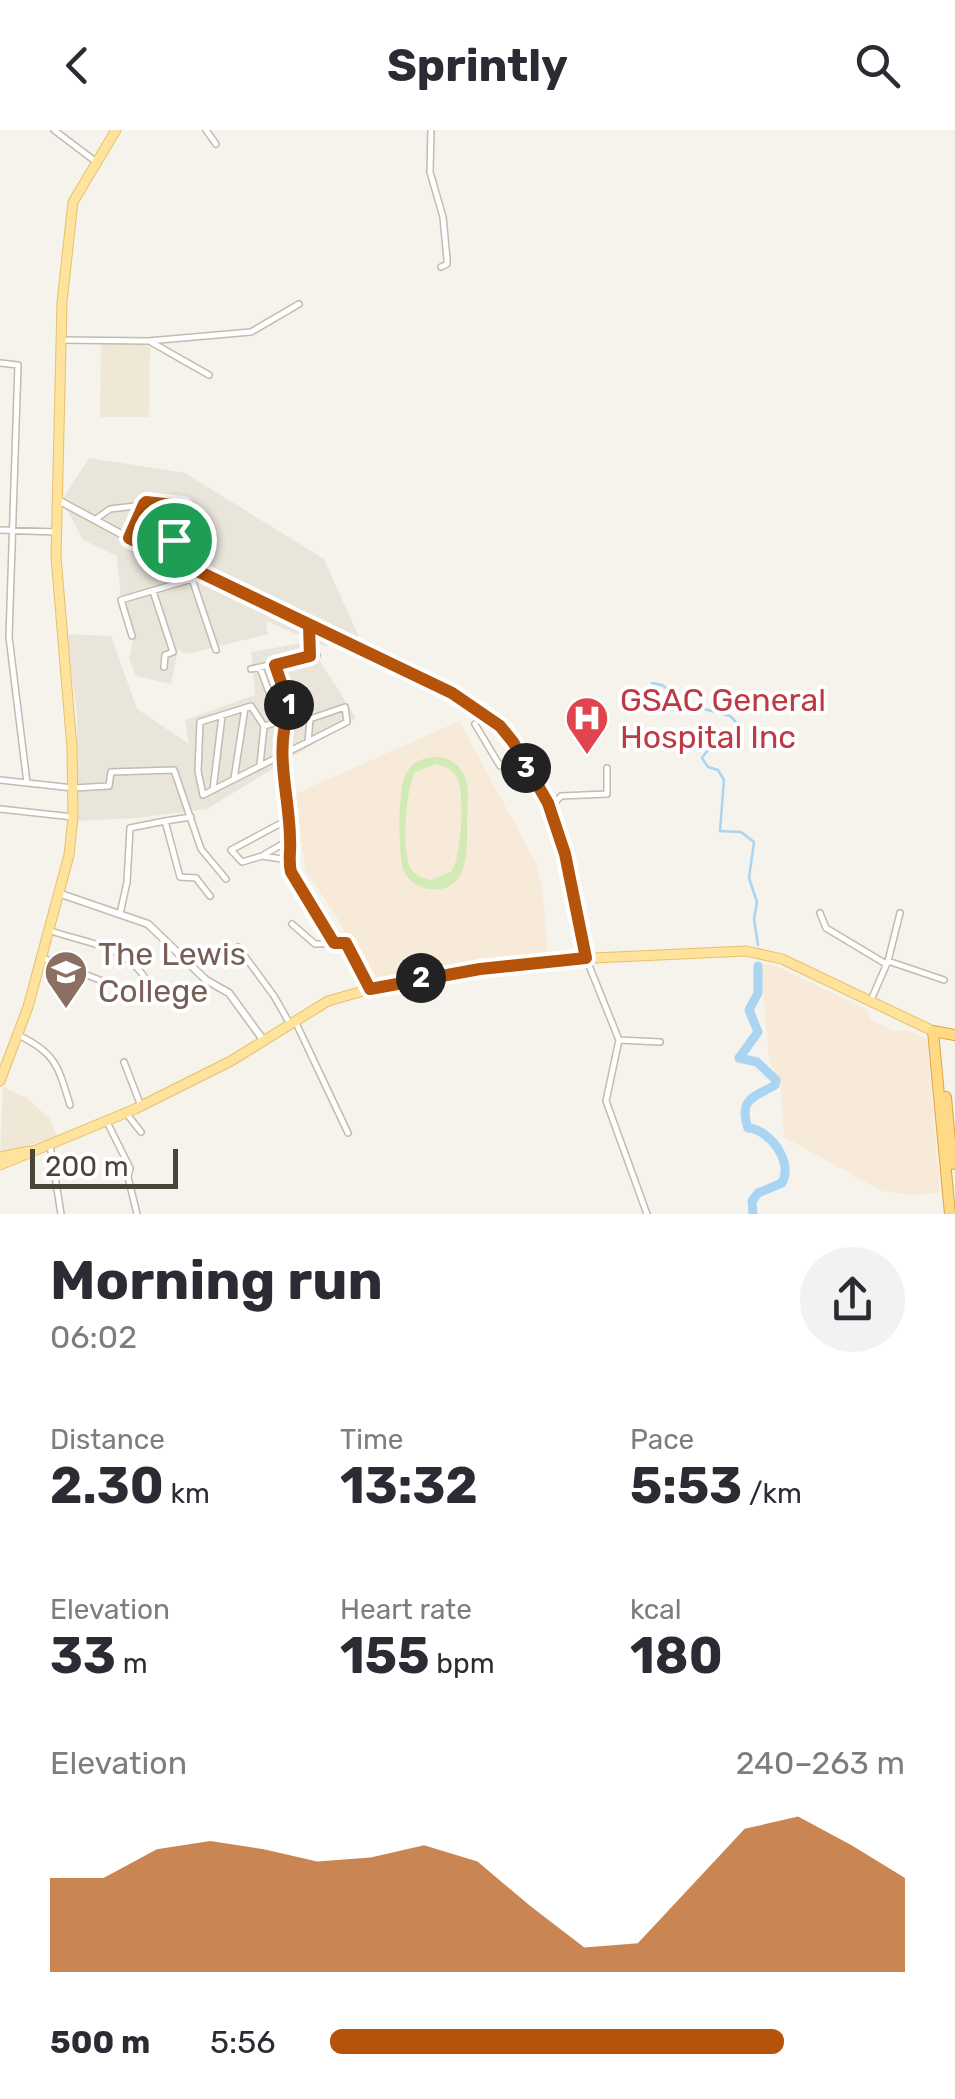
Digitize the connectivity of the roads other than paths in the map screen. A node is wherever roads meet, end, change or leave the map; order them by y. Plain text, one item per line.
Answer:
1 (54, 130) edge
2 (116, 130) edge
3 (206, 130) edge
4 (432, 130) edge
5 (216, 144) dead end
6 (95, 160) junction
7 (441, 267) dead end
8 (299, 304) dead end
9 (61, 340) junction
10 (148, 341) junction
11 (0, 363) edge
12 (210, 375) dead end
13 (58, 500) junction
14 (144, 505) junction
15 (95, 520) junction
16 (136, 522) junction
17 (0, 530) edge
18 (14, 530) junction
19 (56, 532) junction
20 (129, 538) junction
21 (188, 567) junction
22 (192, 579) junction
23 (153, 591) junction
24 (309, 625) junction
25 (132, 636) dead end
26 (0, 637) edge
27 (9, 638) junction
28 (216, 650) dead end
29 (275, 665) junction
30 (164, 667) dead end
31 (260, 668) junction
32 (251, 669) dead end
33 (268, 692) dead end
34 (245, 708) junction
35 (222, 716) junction
36 (285, 720) junction
37 (475, 724) dead end
38 (264, 726) junction
39 (308, 742) junction
40 (282, 755) junction
41 (520, 755) junction
42 (260, 766) junction
43 (606, 768) dead end
44 (0, 780) edge
45 (234, 780) junction
46 (27, 783) junction
47 (74, 788) junction
48 (213, 790) junction
49 (550, 808) junction
50 (0, 809) edge
51 (73, 817) junction
52 (191, 817) junction
53 (287, 820) junction
54 (165, 821) junction
55 (290, 840) junction
56 (262, 856) junction
57 (288, 860) junction
58 (226, 879) dead end
59 (61, 894) junction
60 (210, 896) dead end
61 (900, 913) dead end
62 (120, 914) junction
63 (820, 914) dead end
64 (292, 924) dead end
65 (51, 931) junction
66 (334, 943) junction
67 (238, 947) dead end
68 (43, 958) junction
69 (586, 958) junction
70 (887, 962) junction
71 (944, 980) dead end
72 (104, 982) dead end
73 (370, 989) junction
74 (154, 997) dead end
75 (870, 1002) junction
76 (292, 1022) junction
77 (937, 1032) junction
78 (18, 1035) junction
79 (955, 1035) edge
80 (619, 1040) junction
81 (264, 1042) junction
82 (660, 1042) dead end
83 (124, 1062) dead end
84 (0, 1080) edge
85 (70, 1104) dead end
86 (141, 1106) junction
87 (126, 1113) junction
88 (106, 1120) junction
89 (141, 1132) dead end
90 (348, 1133) dead end
91 (50, 1145) junction
92 (0, 1161) edge
93 (955, 1195) edge
94 (61, 1214) edge
95 (137, 1214) edge
96 (648, 1214) edge
97 (950, 1214) edge

1 - 6 street
2 - 6 main road
3 - 5 street
4 - 7 street
6 - 9 main road
8 - 10 street
9 - 10 street
9 - 13 main road
10 - 12 street
11 - 18 street
13 - 15 street
13 - 19 main road
14 - 15 street
14 - 16 street
14 - 16 street
15 - 20 street
16 - 20 street
17 - 18 street
18 - 19 street
18 - 27 street
19 - 47 main road
20 - 21 street
21 - 22 street
21 - 24 street
22 - 23 street
22 - 28 street
23 - 25 street
23 - 30 street
24 - 29 street
24 - 41 street
26 - 27 street
27 - 46 street
29 - 31 street
29 - 36 street
31 - 32 street
31 - 33 street
34 - 35 street
34 - 38 street
34 - 45 street
35 - 48 street
35 - 48 street
36 - 38 street
36 - 40 street
37 - 41 street
38 - 42 street
39 - 39 street
39 - 40 street
40 - 42 street
40 - 53 street
41 - 49 street
42 - 45 street
43 - 49 street
44 - 46 street
45 - 48 street
46 - 47 street
47 - 51 main road
47 - 52 street
49 - 69 street
50 - 51 street
51 - 59 main road
52 - 54 street
52 - 58 street
53 - 55 street
53 - 56 street
54 - 60 street
54 - 62 street
55 - 56 street
55 - 57 street
56 - 57 street
57 - 66 street
59 - 62 street
59 - 65 main road
61 - 70 street
62 - 81 street
63 - 70 street
64 - 66 street
65 - 68 main road
65 - 74 street
66 - 73 street
67 - 76 street
68 - 72 street
68 - 78 main road
69 - 73 main road
69 - 75 main road
69 - 80 street
70 - 71 street
70 - 75 street
73 - 76 main road
75 - 77 main road
76 - 81 main road
76 - 90 street
77 - 79 highway
77 - 93 highway
77 - 97 highway
78 - 84 main road
78 - 85 street
80 - 82 street
80 - 96 street
81 - 86 main road
83 - 86 street
86 - 87 main road
87 - 88 main road
87 - 89 street
88 - 91 main road
88 - 95 street
91 - 92 main road
91 - 94 street

